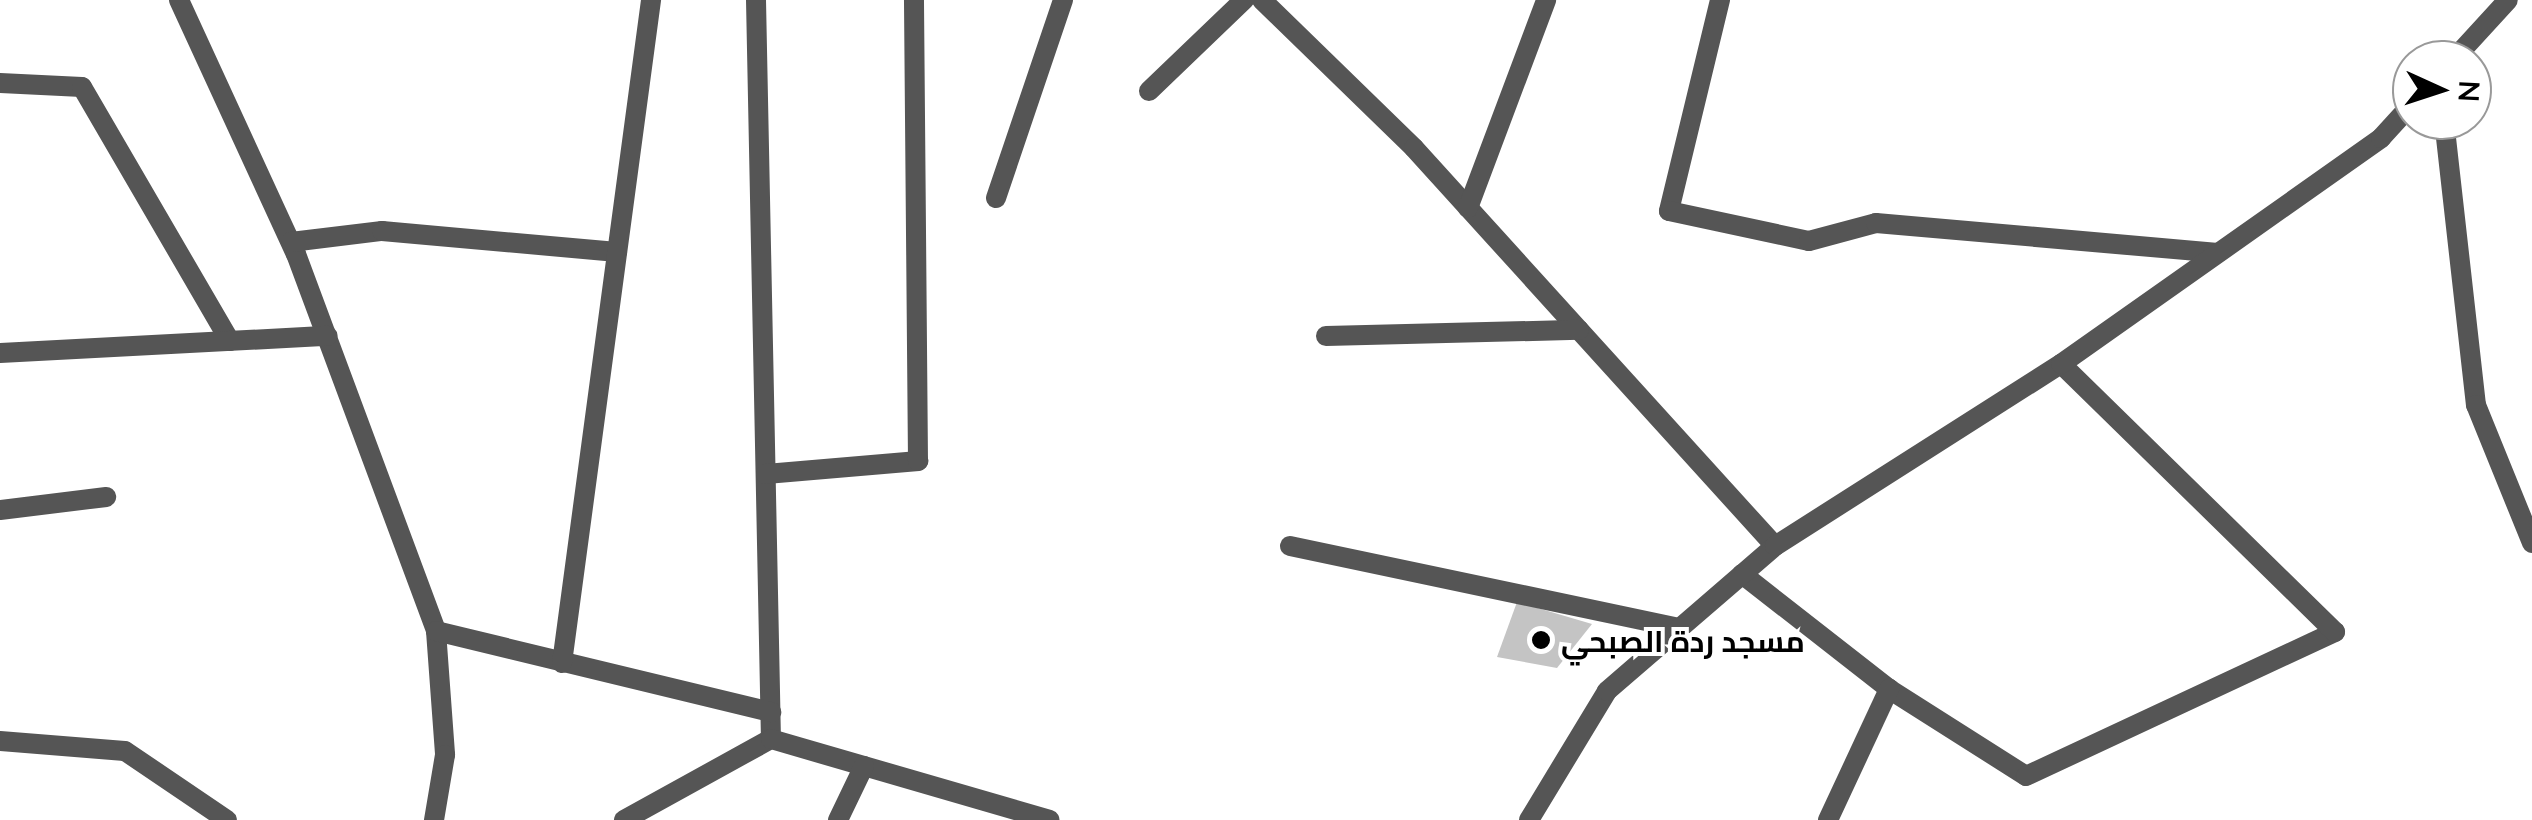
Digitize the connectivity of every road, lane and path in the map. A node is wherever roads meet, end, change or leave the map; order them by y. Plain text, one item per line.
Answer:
1 (179, 0) edge
2 (652, 0) edge
3 (756, 0) edge
4 (914, 0) edge
5 (1062, 0) edge
6 (1244, 0) edge
7 (1546, 0) edge
8 (1720, 0) edge
9 (2508, 0) edge
10 (1266, 1) edge
11 (2471, 40) edge
12 (0, 83) edge
13 (1149, 91) dead end
14 (2392, 126) edge
15 (2446, 140) edge
16 (996, 198) dead end
17 (1468, 208) junction
18 (291, 242) junction
19 (618, 252) junction
20 (2218, 253) junction
21 (1579, 330) junction
22 (328, 336) junction
23 (1326, 336) dead end
24 (230, 341) junction
25 (0, 353) edge
26 (2061, 364) junction
27 (766, 474) junction
28 (106, 497) dead end
29 (0, 510) edge
30 (2532, 543) edge
31 (1290, 546) dead end
32 (1774, 546) junction
33 (1742, 574) junction
34 (1680, 628) junction
35 (436, 631) junction
36 (562, 663) junction
37 (1889, 689) junction
38 (771, 712) junction
39 (772, 739) junction
40 (0, 741) edge
41 (864, 766) junction
42 (1538, 817) edge
43 (226, 820) edge
44 (434, 820) edge
45 (624, 820) edge
46 (838, 820) edge
47 (1048, 820) edge
48 (1828, 820) edge

1 - 18 street
2 - 19 street
3 - 27 street
4 - 27 street
5 - 16 street
6 - 13 street
7 - 17 street
8 - 20 street
9 - 11 street
10 - 17 street
12 - 24 street
14 - 20 street
15 - 30 street
17 - 21 street
18 - 19 street
18 - 22 street
19 - 36 street
20 - 26 street
21 - 23 street
21 - 32 street
22 - 24 street
22 - 35 street
24 - 25 street
26 - 32 street
26 - 37 street
27 - 38 street
28 - 29 street
31 - 34 street
32 - 33 street
33 - 34 street
33 - 37 street
34 - 42 street
35 - 36 street
35 - 44 street
36 - 38 street
37 - 48 street
38 - 39 street
39 - 41 street
39 - 45 street
40 - 43 street
41 - 46 street
41 - 47 street

